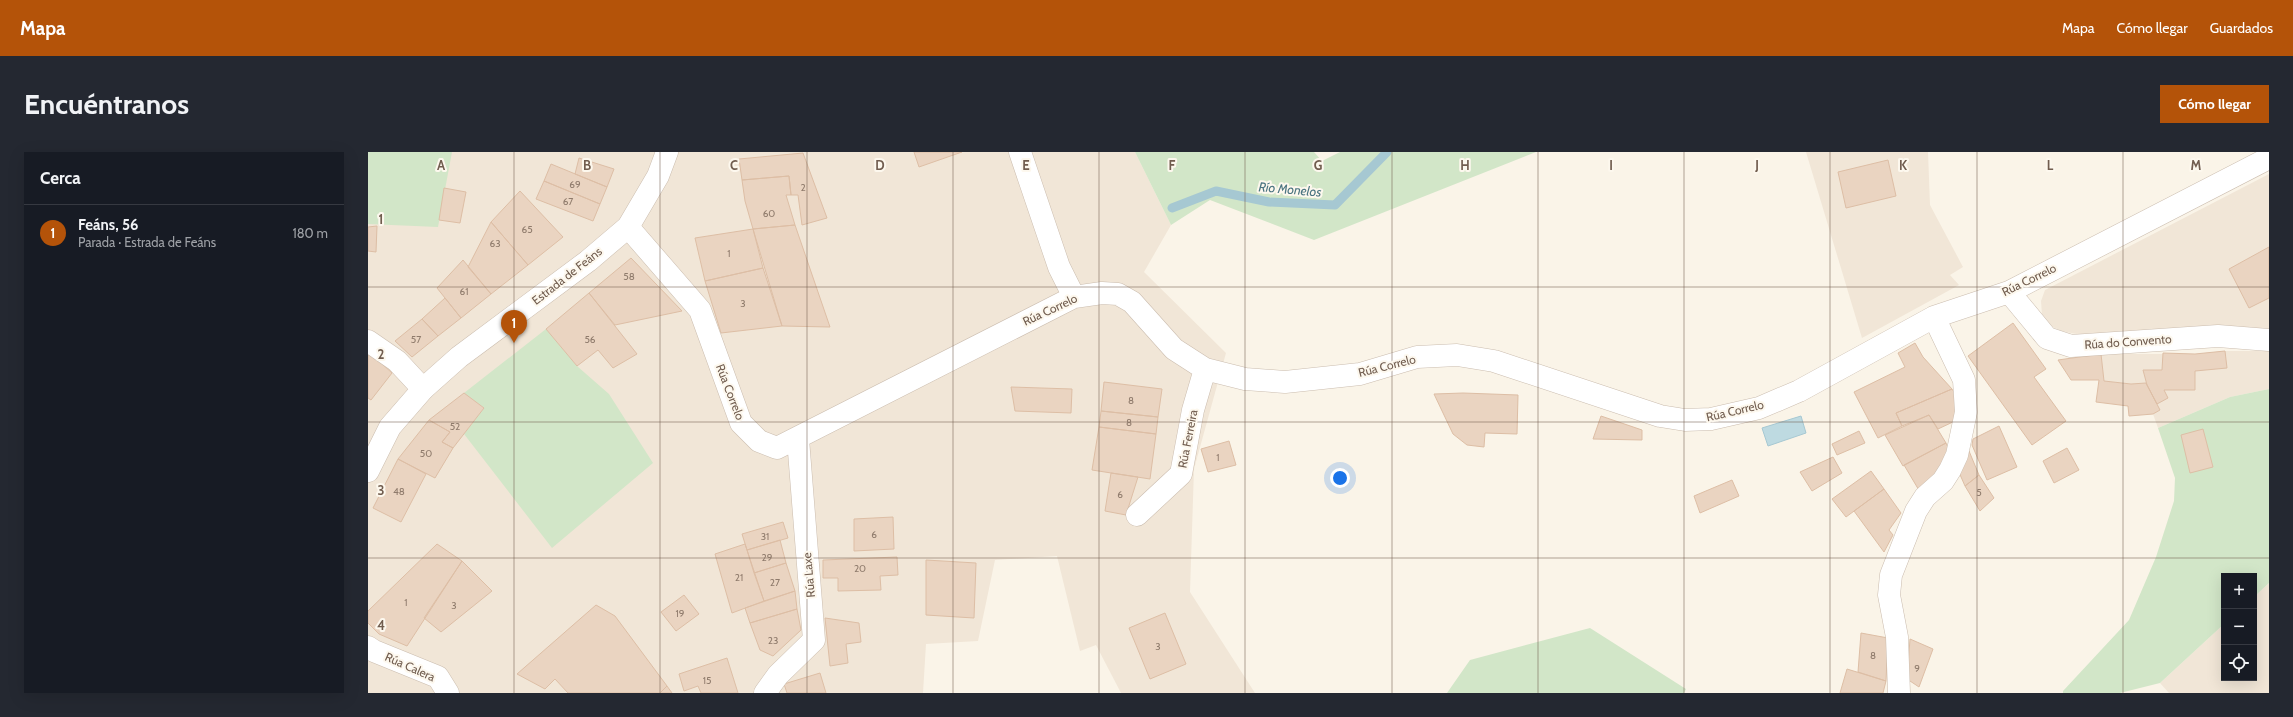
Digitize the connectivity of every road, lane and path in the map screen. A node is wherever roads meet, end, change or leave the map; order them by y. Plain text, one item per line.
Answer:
1 (667, 152) edge
2 (1020, 152) edge
3 (2269, 158) edge
4 (628, 227) junction
5 (2009, 292) junction
6 (1074, 297) junction
7 (1934, 317) junction
8 (2269, 340) edge
9 (368, 341) edge
10 (1206, 368) junction
11 (423, 389) junction
12 (798, 439) junction
13 (368, 471) edge
14 (1137, 515) dead end
15 (368, 646) edge
16 (448, 693) edge
17 (766, 693) edge
18 (1899, 693) edge

1 - 4 street, Estrada de Feáns
2 - 6 street
3 - 5 street, Rúa Correlo
4 - 11 street, Estrada de Feáns
4 - 12 street, Rúa Correlo
5 - 7 street, Rúa Correlo
5 - 8 street, Rúa do Convento
6 - 10 street, Rúa Correlo
6 - 12 street, Rúa Correlo
7 - 10 street, Rúa Correlo
7 - 18 street
9 - 11 street
10 - 14 street, Rúa Ferreira
11 - 13 street, Estrada de Feáns
12 - 17 street, Rúa Laxe
15 - 16 street, Rúa Calera

